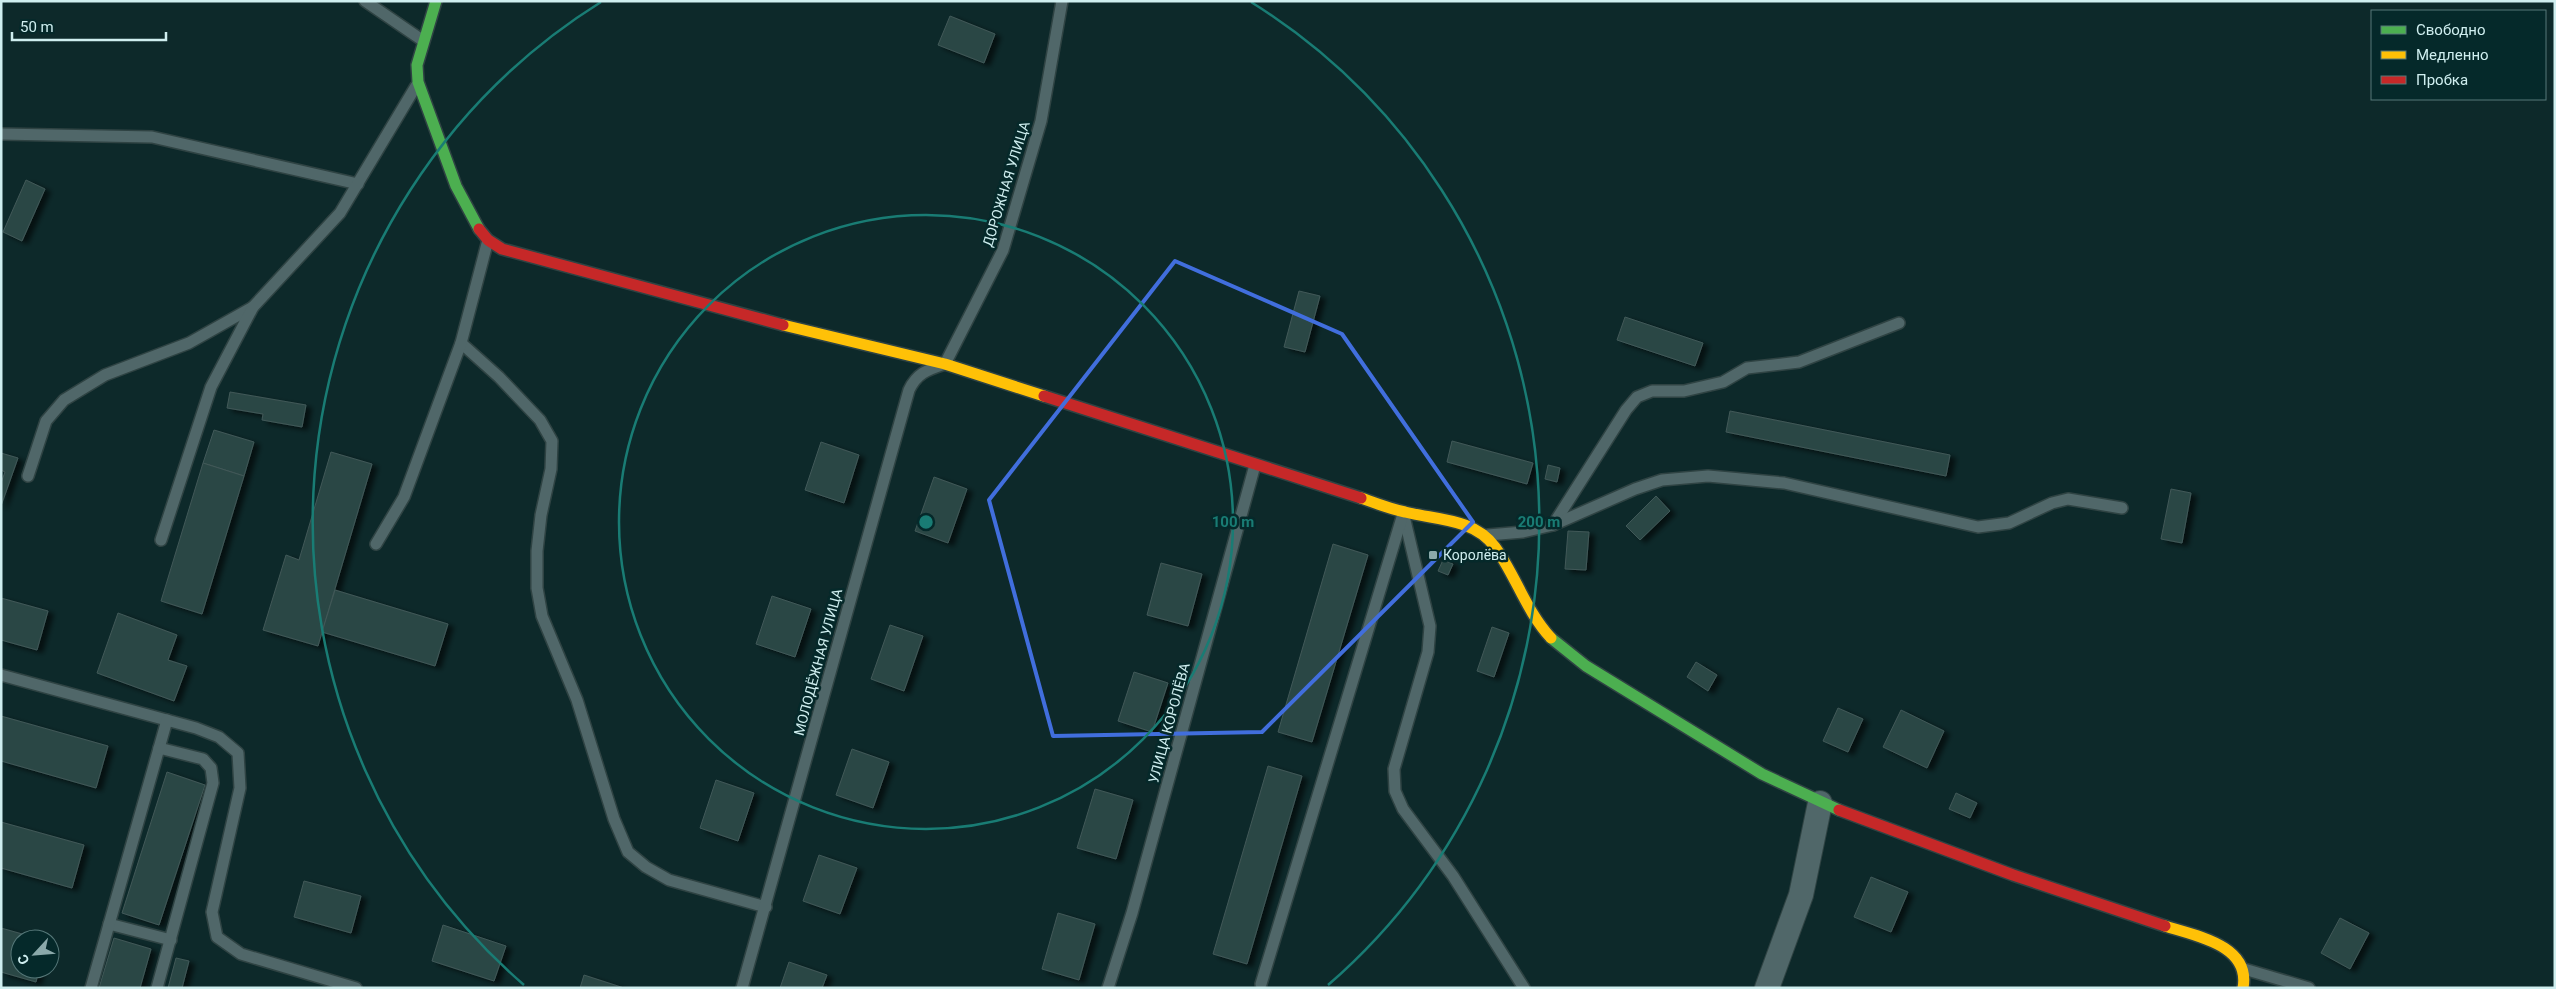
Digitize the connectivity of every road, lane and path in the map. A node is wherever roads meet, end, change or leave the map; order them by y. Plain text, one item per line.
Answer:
1 (365, 1) edge
2 (436, 1) edge
3 (1062, 1) edge
4 (422, 40) junction
5 (418, 82) junction
6 (1, 134) edge
7 (358, 184) junction
8 (488, 240) junction
9 (252, 307) junction
10 (1899, 323) dead end
11 (461, 343) junction
12 (945, 364) junction
13 (1255, 465) junction
14 (28, 476) dead end
15 (2122, 508) dead end
16 (1403, 512) junction
17 (1553, 525) junction
18 (1484, 535) junction
19 (161, 540) dead end
20 (376, 544) dead end
21 (1, 675) edge
22 (167, 720) junction
23 (159, 748) junction
24 (1820, 803) junction
25 (766, 907) junction
26 (109, 924) junction
27 (171, 940) junction
28 (2244, 969) junction
29 (1261, 984) dead end
30 (91, 988) edge
31 (157, 988) edge
32 (356, 988) edge
33 (742, 988) edge
34 (1108, 988) edge
35 (1524, 988) edge
36 (1767, 988) edge
37 (2243, 988) edge
38 (2309, 988) edge

1 - 4 lane
2 - 4 street
3 - 12 lane, ДОРОЖНАЯ УЛИЦА
4 - 5 street
5 - 7 lane
5 - 8 street
6 - 7 lane
7 - 9 lane
8 - 11 lane
8 - 12 street
9 - 14 lane
9 - 19 lane
10 - 17 lane
11 - 20 lane
11 - 25 lane
12 - 13 street
12 - 25 lane, МОЛОДЁЖНАЯ УЛИЦА
13 - 16 street
13 - 34 lane, УЛИЦА КОРОЛЁВА
15 - 17 lane
16 - 18 street
16 - 29 lane
16 - 35 lane
17 - 18 lane
18 - 24 street
21 - 22 lane
22 - 23 lane
22 - 32 lane
23 - 26 lane
23 - 27 lane
24 - 28 street
24 - 36 street
25 - 33 lane, МОЛОДЁЖНАЯ УЛИЦА
26 - 27 lane
26 - 30 lane
27 - 31 lane
28 - 37 street
28 - 38 lane

